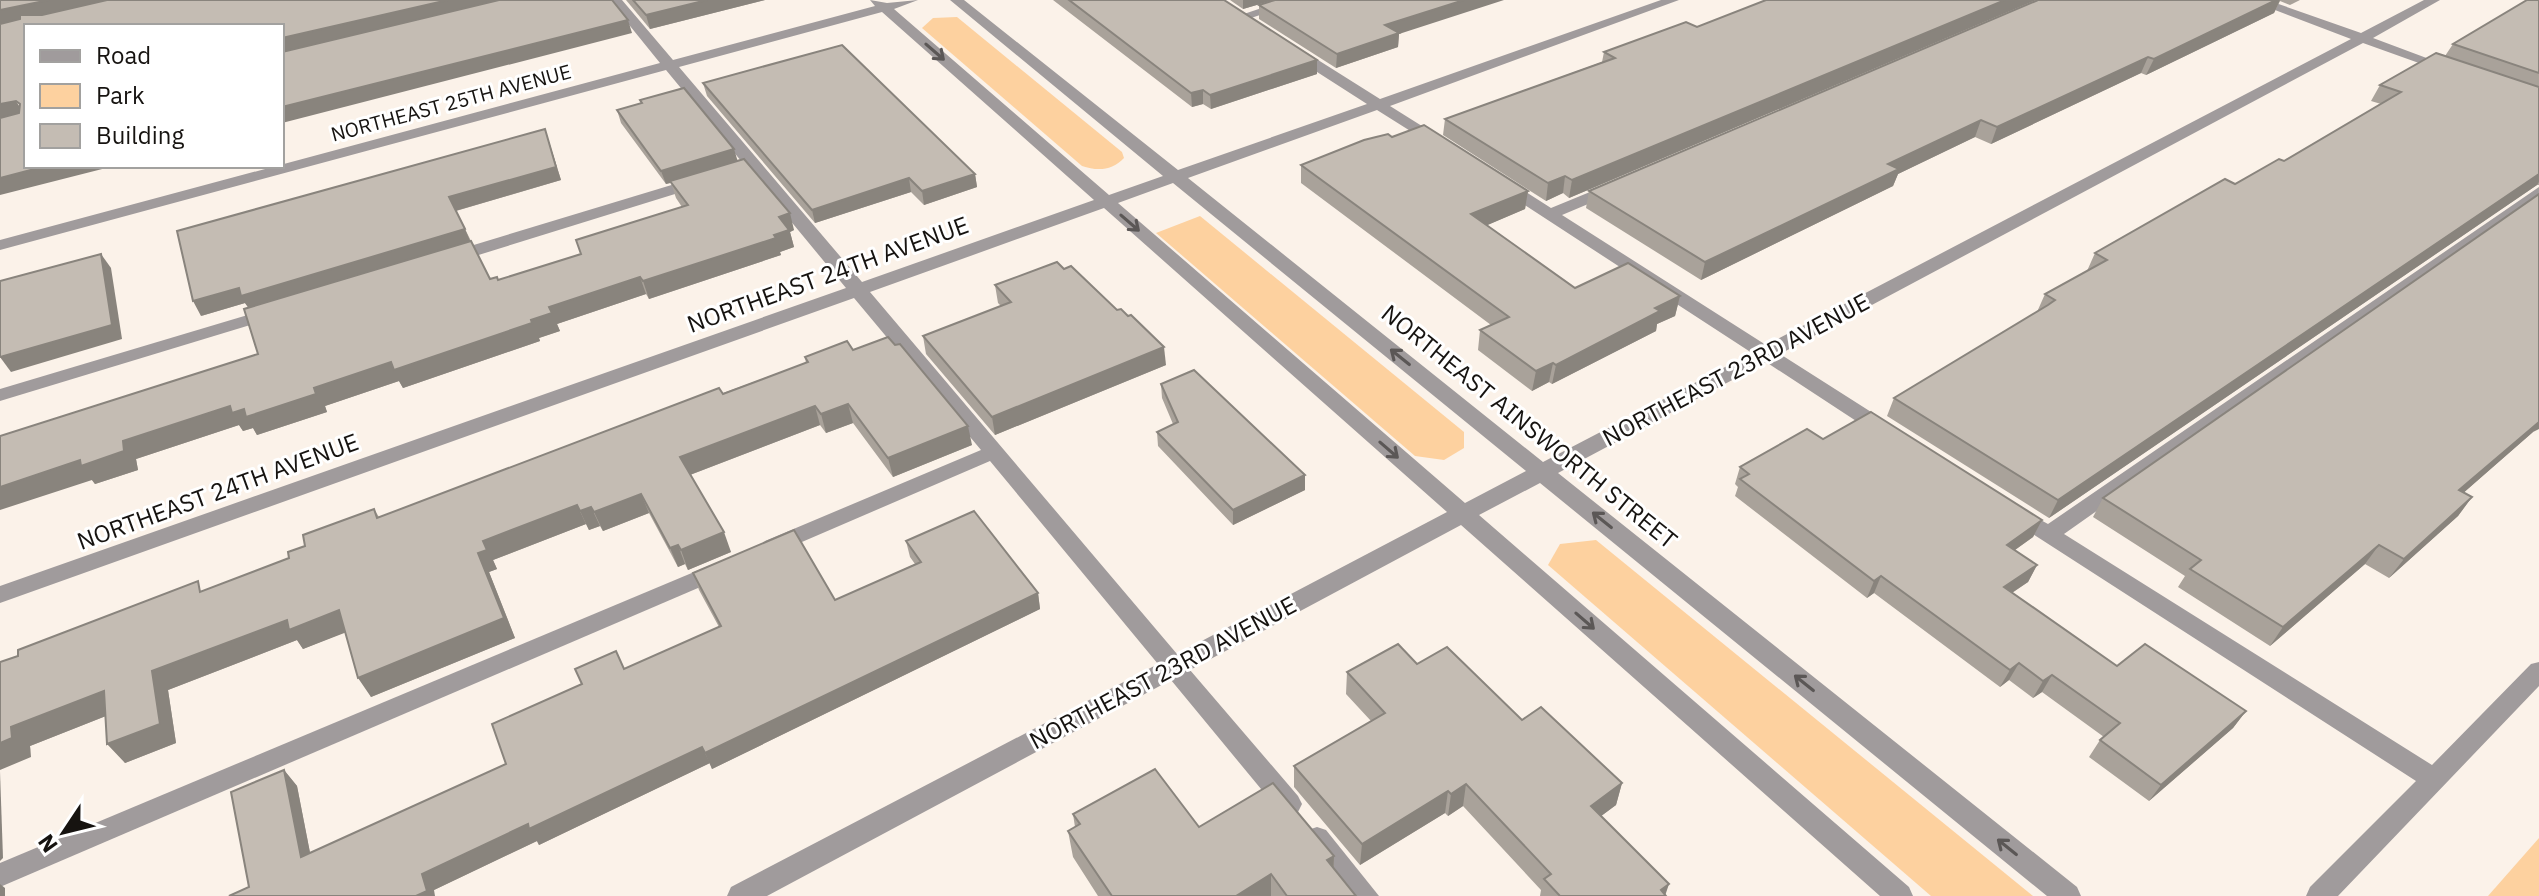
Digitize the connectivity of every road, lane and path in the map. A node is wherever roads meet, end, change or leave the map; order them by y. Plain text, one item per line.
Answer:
1 (615, 0) edge
2 (912, 0) edge
3 (956, 0) edge
4 (1299, 0) edge
5 (1673, 0) edge
6 (2255, 0) edge
7 (2434, 0) edge
8 (880, 4) edge
9 (1224, 6) edge
10 (1242, 17) junction
11 (2362, 38) junction
12 (669, 65) junction
13 (2465, 75) edge
14 (1379, 105) junction
15 (1458, 155) edge
16 (737, 171) junction
17 (1484, 172) edge
18 (1176, 178) junction
19 (1623, 184) edge
20 (2539, 192) edge
21 (1105, 202) junction
22 (1551, 214) junction
23 (0, 245) edge
24 (436, 262) edge
25 (857, 291) junction
26 (286, 308) edge
27 (1765, 354) junction
28 (0, 395) edge
29 (1900, 440) edge
30 (994, 452) junction
31 (1543, 472) junction
32 (1994, 500) edge
33 (1462, 513) junction
34 (2048, 534) junction
35 (0, 595) edge
36 (1175, 667) junction
37 (2539, 671) edge
38 (2434, 779) junction
39 (0, 875) edge
40 (741, 896) edge
41 (1365, 896) edge
42 (1899, 896) edge
43 (2067, 896) edge
44 (2320, 896) edge

1 - 12 street
2 - 8 street, NORTHEAST 25TH AVENUE
3 - 18 street, NORTHEAST AINSWORTH STREET
4 - 10 street
5 - 14 street, NORTHEAST 24TH AVENUE
6 - 11 street
7 - 11 street, NORTHEAST 23RD AVENUE
8 - 12 street, NORTHEAST 25TH AVENUE
8 -> 21 street
9 - 10 street
10 - 14 street
11 - 13 street
11 - 27 street, NORTHEAST 23RD AVENUE
12 - 16 street
12 - 23 street, NORTHEAST 25TH AVENUE
14 - 15 street
14 - 18 street, NORTHEAST 24TH AVENUE
16 - 24 street
16 - 25 street
17 - 22 street
18 - 21 street, NORTHEAST 24TH AVENUE
31 -> 18 street, NORTHEAST AINSWORTH STREET
19 - 22 street
20 - 34 street
21 - 25 street, NORTHEAST 24TH AVENUE
21 -> 33 street
22 - 27 street
25 - 30 street
25 - 35 street, NORTHEAST 24TH AVENUE
26 - 28 street
27 - 29 street
27 - 31 street, NORTHEAST 23RD AVENUE
30 - 36 street
30 - 39 street
31 - 33 street, NORTHEAST 23RD AVENUE
43 -> 31 street, NORTHEAST AINSWORTH STREET
32 - 34 street
33 - 36 street, NORTHEAST 23RD AVENUE
33 -> 42 street
34 - 38 street
36 - 40 street, NORTHEAST 23RD AVENUE
36 - 41 street
37 - 38 street
38 - 44 street

